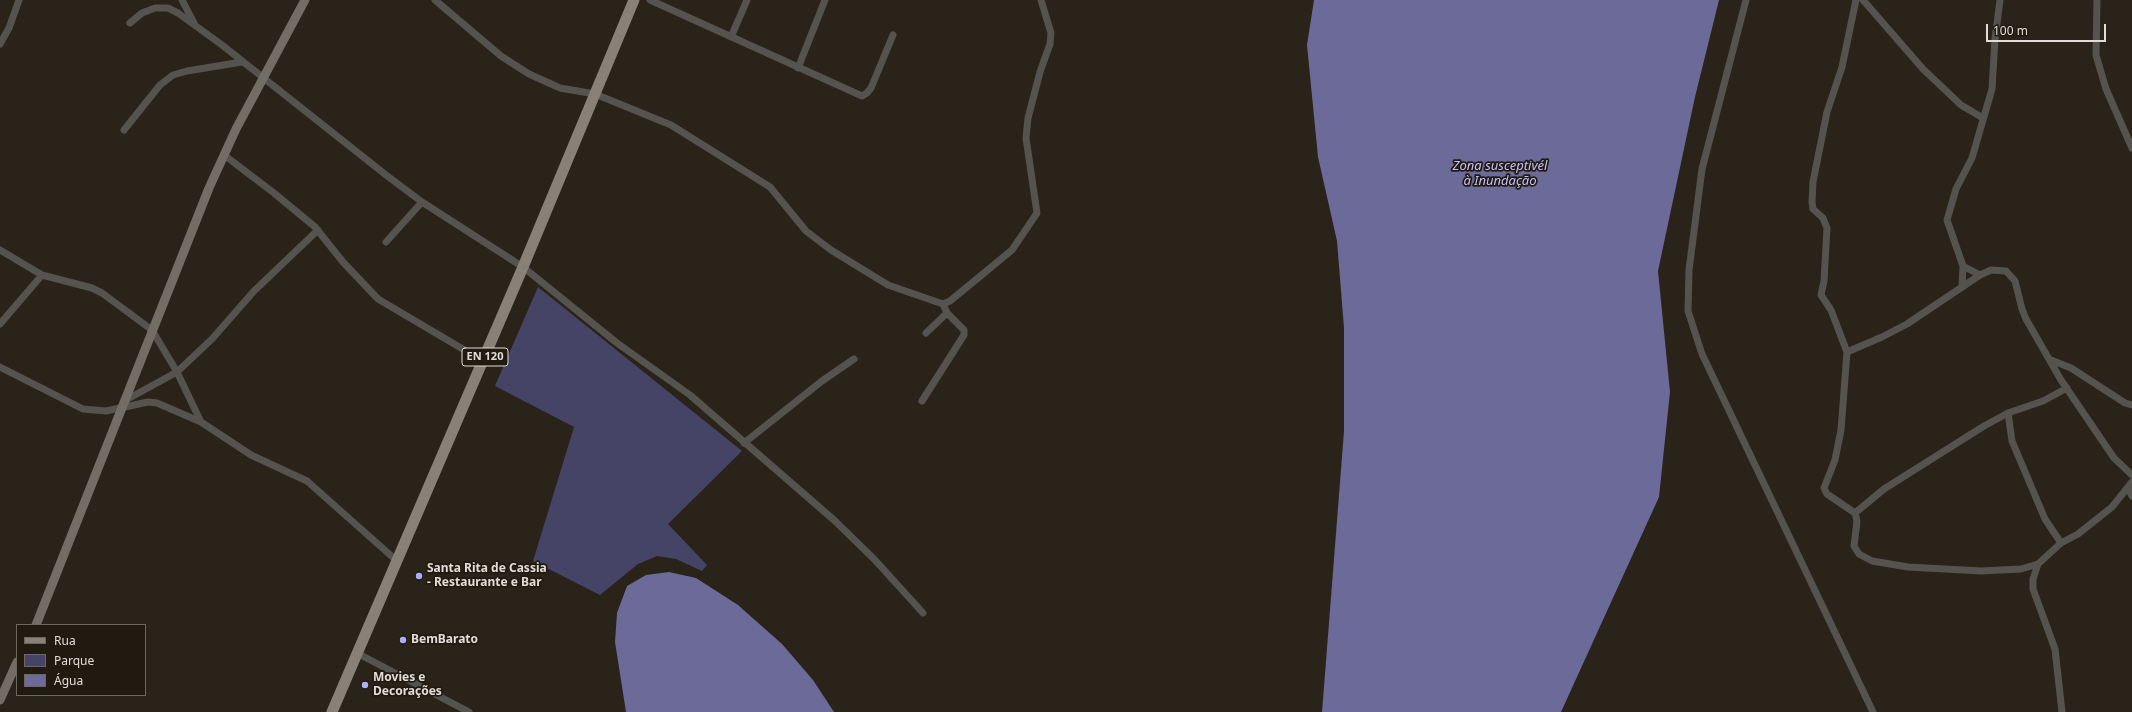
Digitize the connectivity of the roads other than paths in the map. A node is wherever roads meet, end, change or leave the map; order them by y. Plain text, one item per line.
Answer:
1 (19, 0) edge
2 (182, 0) edge
3 (306, 0) edge
4 (435, 0) edge
5 (634, 0) edge
6 (650, 0) edge
7 (747, 0) edge
8 (825, 0) edge
9 (1041, 0) edge
10 (1746, 0) edge
11 (1856, 0) edge
12 (1863, 0) edge
13 (2000, 0) edge
14 (2097, 0) edge
15 (130, 22) dead end
16 (197, 28) junction
17 (893, 34) dead end
18 (731, 37) junction
19 (0, 44) edge
20 (242, 62) junction
21 (798, 68) junction
22 (265, 78) junction
23 (595, 94) junction
24 (1983, 118) junction
25 (124, 130) dead end
26 (2132, 148) edge
27 (224, 155) junction
28 (422, 202) junction
29 (318, 230) junction
30 (386, 242) dead end
31 (0, 250) edge
32 (1963, 266) junction
33 (523, 267) junction
34 (42, 275) junction
35 (1980, 275) junction
36 (1962, 287) junction
37 (943, 304) junction
38 (947, 313) junction
39 (0, 324) edge
40 (152, 330) junction
41 (926, 333) dead end
42 (1847, 352) junction
43 (854, 359) dead end
44 (2051, 360) junction
45 (483, 361) junction
46 (0, 367) edge
47 (177, 372) junction
48 (2067, 388) junction
49 (922, 401) dead end
50 (123, 404) junction
51 (2132, 405) edge
52 (2008, 413) junction
53 (201, 422) junction
54 (744, 443) junction
55 (2132, 475) edge
56 (2130, 485) edge
57 (2132, 496) edge
58 (1855, 513) junction
59 (2061, 543) junction
60 (397, 561) junction
61 (2038, 564) junction
62 (923, 612) dead end
63 (36, 624) edge
64 (357, 653) junction
65 (16, 664) edge
66 (0, 700) edge
67 (332, 712) edge
68 (469, 712) edge
69 (1873, 712) edge
70 (2062, 712) edge

1 - 19 street
2 - 16 street
3 - 22 street
4 - 23 street
5 - 23 main road, EN 120
6 - 18 street
7 - 18 street
8 - 21 street
9 - 37 street
10 - 69 street
11 - 42 street
12 - 24 street
13 - 24 street
14 - 26 street
15 - 16 street
16 - 20 street
17 - 21 street
18 - 21 street
20 - 22 street
20 - 25 street
22 - 27 street
22 - 28 street
23 - 33 main road, EN 120
23 - 37 street
24 - 32 street
27 - 29 street
27 - 40 street
28 - 30 street
28 - 33 street
29 - 45 street
29 - 47 street
31 - 34 street
32 - 35 street
32 - 36 street
33 - 45 main road, EN 120
33 - 54 street
34 - 39 street
34 - 40 street
35 - 36 street
35 - 44 street
36 - 42 street
37 - 38 street
38 - 41 street
38 - 49 street
40 - 47 street
40 - 50 street
42 - 58 street
43 - 54 street
44 - 48 street
44 - 51 street
45 - 60 main road, EN 120
46 - 50 street
47 - 50 street
47 - 53 street
48 - 52 street
48 - 55 street
50 - 53 street
50 - 63 street
52 - 58 street
52 - 59 street
53 - 60 street
54 - 62 street
56 - 57 street
56 - 59 street
58 - 61 street
59 - 61 street
60 - 64 main road, EN 120
61 - 70 street
64 - 67 main road, EN 120
64 - 68 street
65 - 66 street

